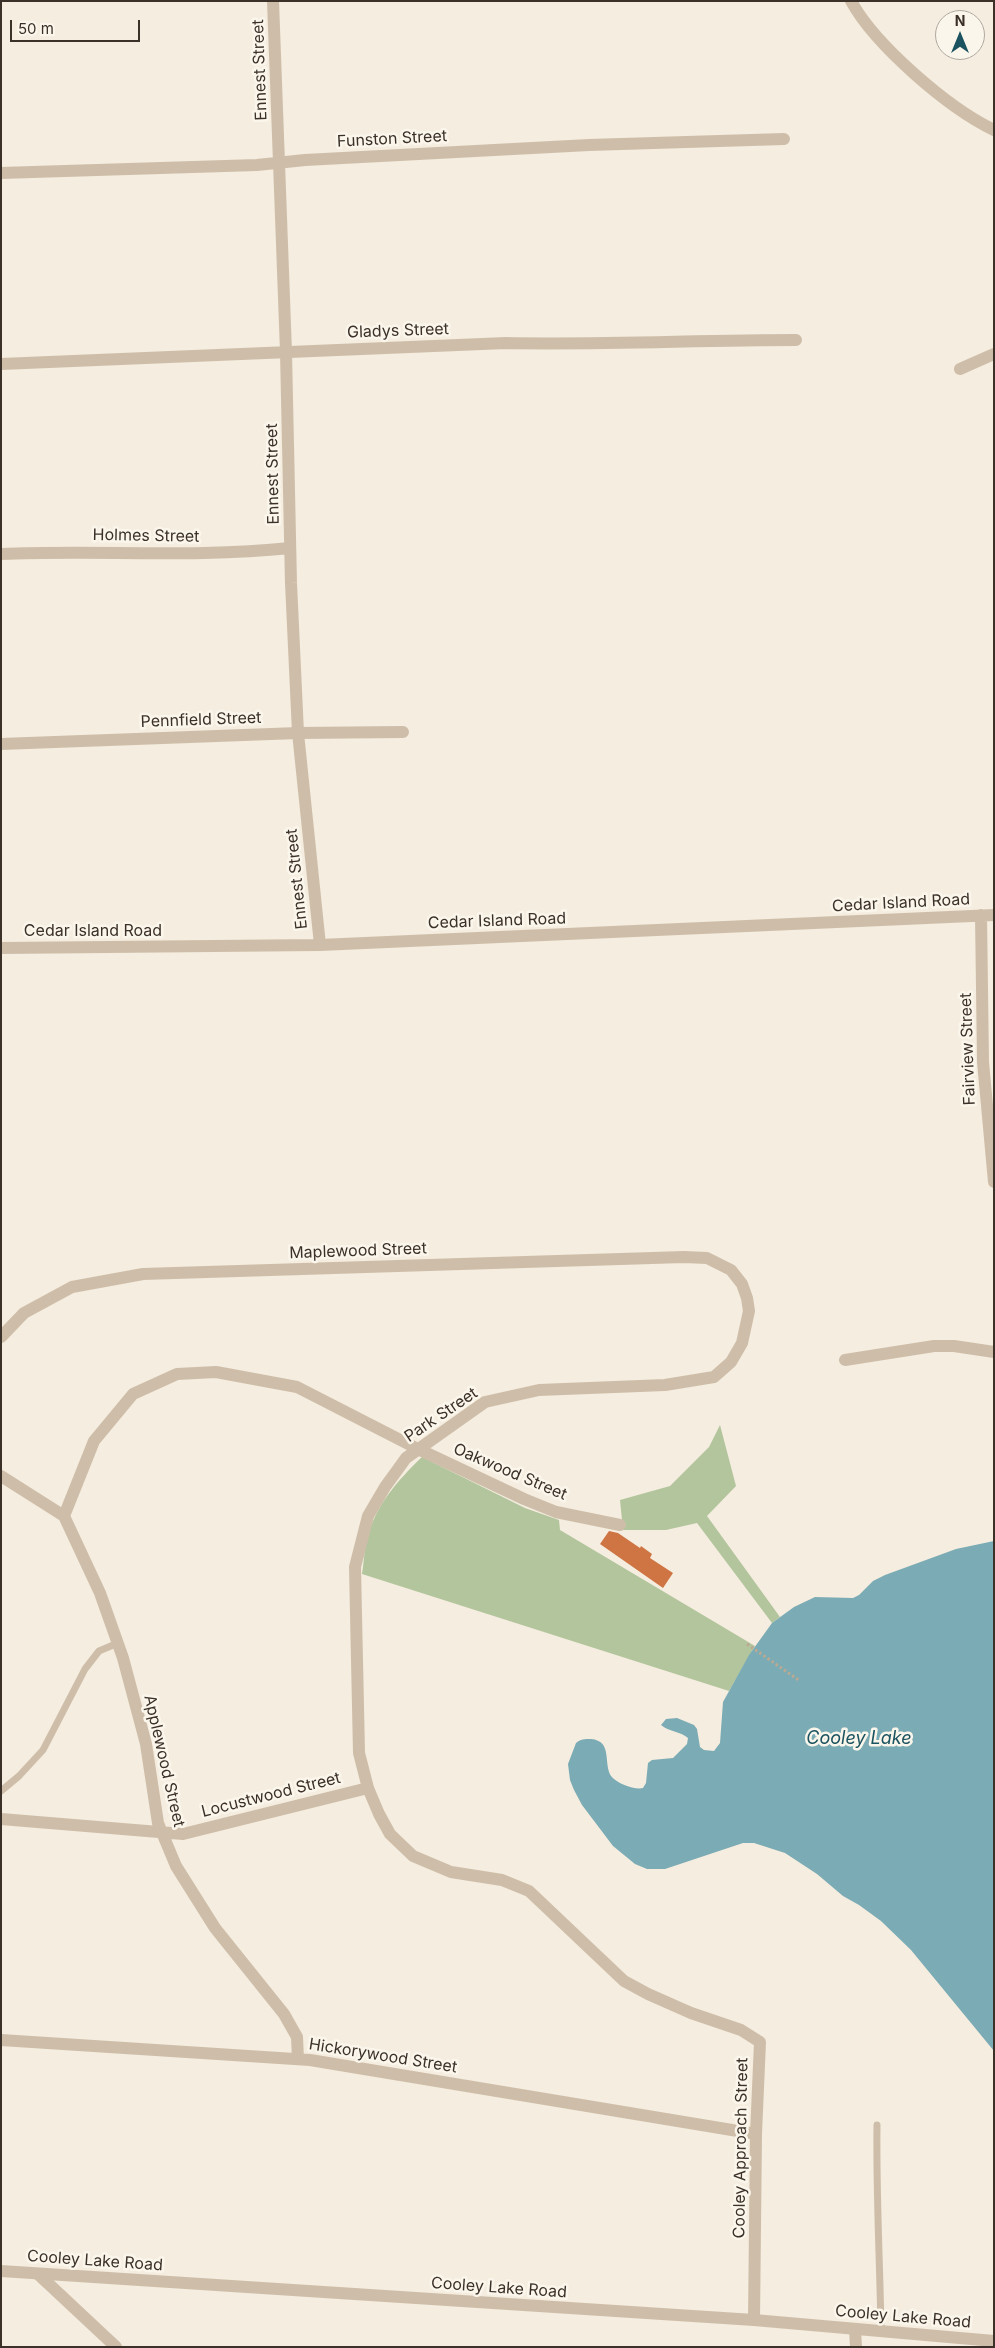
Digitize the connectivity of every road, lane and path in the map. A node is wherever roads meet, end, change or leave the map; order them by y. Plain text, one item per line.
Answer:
1 (273, 1) edge
2 (851, 1) edge
3 (994, 130) edge
4 (784, 139) dead end
5 (280, 163) junction
6 (1, 173) edge
7 (796, 340) dead end
8 (286, 352) junction
9 (994, 354) edge
10 (1, 364) edge
11 (960, 369) dead end
12 (290, 548) junction
13 (1, 554) edge
14 (402, 732) dead end
15 (298, 733) junction
16 (1, 744) edge
17 (988, 915) edge
18 (320, 945) junction
19 (1, 948) edge
20 (994, 1182) edge
21 (731, 1270) joint
22 (1, 1337) edge
23 (994, 1352) edge
24 (845, 1360) dead end
25 (418, 1449) junction
26 (1, 1476) edge
27 (64, 1516) junction
28 (620, 1525) dead end
29 (118, 1643) junction
30 (747, 1644) dead end
31 (800, 1681) dead end
32 (368, 1788) junction
33 (1, 1791) edge
34 (1, 1819) edge
35 (162, 1831) junction
36 (1, 2040) edge
37 (298, 2059) junction
38 (877, 2125) dead end
39 (756, 2134) junction
40 (1, 2271) edge
41 (38, 2274) junction
42 (754, 2320) junction
43 (855, 2329) junction
44 (881, 2331) junction
45 (994, 2341) edge
46 (116, 2347) edge
47 (856, 2347) edge

1 - 5 street, Ennest Street
2 - 3 street
4 - 5 street, Funston Street
5 - 6 street, Funston Street
5 - 8 street, Ennest Street
7 - 8 street, Gladys Street
8 - 10 street, Gladys Street
8 - 12 street, Ennest Street
9 - 11 street
12 - 13 street, Holmes Street
12 - 15 street, Ennest Street
14 - 15 street, Pennfield Street
15 - 16 street, Pennfield Street
15 - 18 street, Ennest Street
17 - 18 street, Cedar Island Road
17 - 20 street, Fairview Street
18 - 19 street, Cedar Island Road
21 - 22 street, Maplewood Street
21 - 25 street, Park Street
23 - 24 street
25 - 27 street, Oakwood Street
25 - 28 street, Oakwood Street
25 - 32 street, Park Street
26 - 27 street
27 - 29 street, Applewood Street
29 - 33 lane
29 - 35 street, Applewood Street
30 - 31 path
32 - 35 street, Locustwood Street
32 - 39 street, Cooley Approach Street
34 - 35 street, Locustwood Street
35 - 37 street, Applewood Street
36 - 37 street, Hickorywood Street
37 - 39 street, Hickorywood Street
38 - 44 lane
39 - 42 street, Cooley Approach Street
40 - 41 street, Cooley Lake Road
41 - 42 street, Cooley Lake Road
41 - 46 street
42 - 43 street, Cooley Lake Road
43 - 44 street, Cooley Lake Road
43 - 47 street
44 - 45 street, Cooley Lake Road

